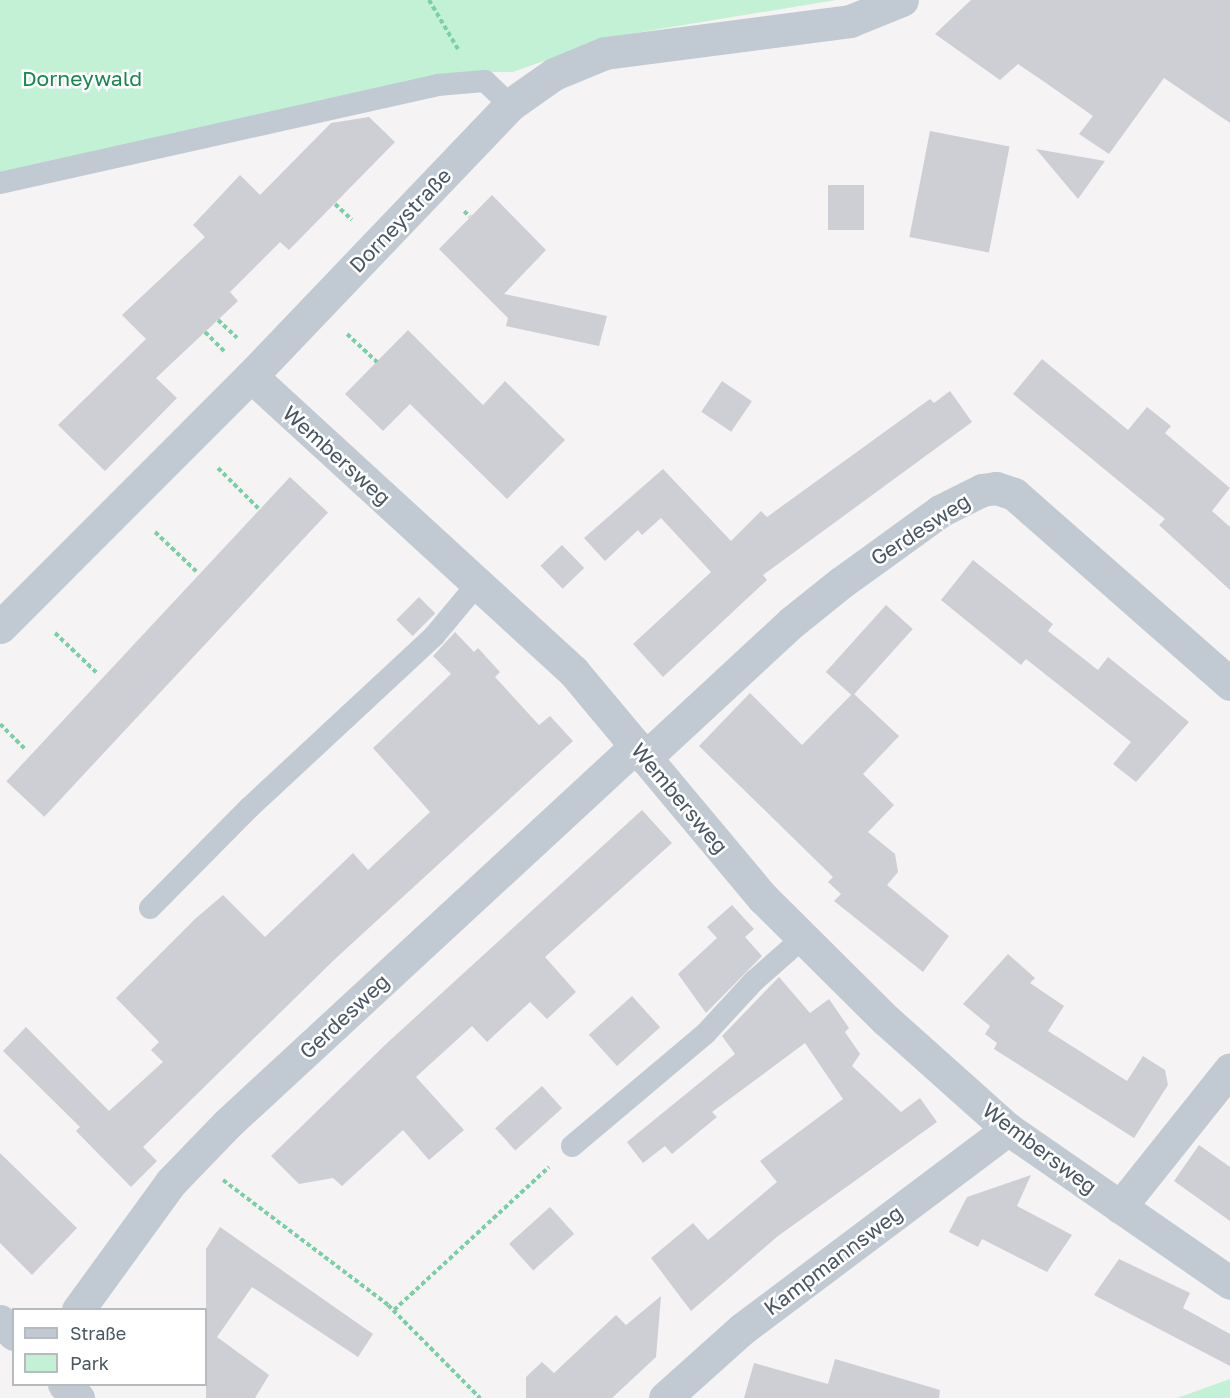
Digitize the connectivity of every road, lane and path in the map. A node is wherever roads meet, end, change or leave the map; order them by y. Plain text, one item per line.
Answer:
1 (429, 0) edge
2 (902, 0) edge
3 (485, 81) junction
4 (510, 105) junction
5 (0, 183) edge
6 (335, 204) dead end
7 (464, 211) dead end
8 (470, 217) dead end
9 (356, 225) dead end
10 (218, 320) dead end
11 (205, 332) dead end
12 (348, 334) dead end
13 (242, 343) dead end
14 (377, 362) dead end
15 (240, 366) junction
16 (218, 468) dead end
17 (259, 509) dead end
18 (155, 532) dead end
19 (197, 572) dead end
20 (479, 582) junction
21 (0, 627) edge
22 (55, 633) dead end
23 (98, 674) dead end
24 (1230, 684) edge
25 (0, 724) edge
26 (26, 749) dead end
27 (640, 752) junction
28 (150, 909) dead end
29 (803, 938) junction
30 (1230, 1069) edge
31 (1008, 1129) junction
32 (572, 1146) joint
33 (193, 1158) junction
34 (1120, 1207) junction
35 (1230, 1283) edge
36 (79, 1308) edge
37 (394, 1310) junction
38 (0, 1321) edge
39 (12, 1332) edge
40 (66, 1386) edge
41 (78, 1398) edge
42 (480, 1398) edge
43 (665, 1398) edge

1 - 3 path
2 - 4 street, Dorneystraße
3 - 4 lane
3 - 5 lane
4 - 15 street, Dorneystraße
6 - 9 path
7 - 8 path
10 - 13 path
11 - 15 path
12 - 14 path
15 - 20 street, Wembersweg
15 - 21 street, Dorneystraße
16 - 17 path
18 - 19 path
20 - 27 street, Wembersweg
20 - 28 lane
22 - 23 path
24 - 27 street, Gerdesweg
25 - 26 path
27 - 29 street, Wembersweg
27 - 33 street, Gerdesweg
29 - 31 street, Wembersweg
29 - 32 lane
30 - 34 street, Wembersweg
31 - 34 street, Wembersweg
31 - 43 street, Kampmannsweg
32 - 37 path
33 - 36 street, Gerdesweg
33 - 37 path
34 - 35 street, Wembersweg
37 - 42 path
38 - 39 street
40 - 41 street

